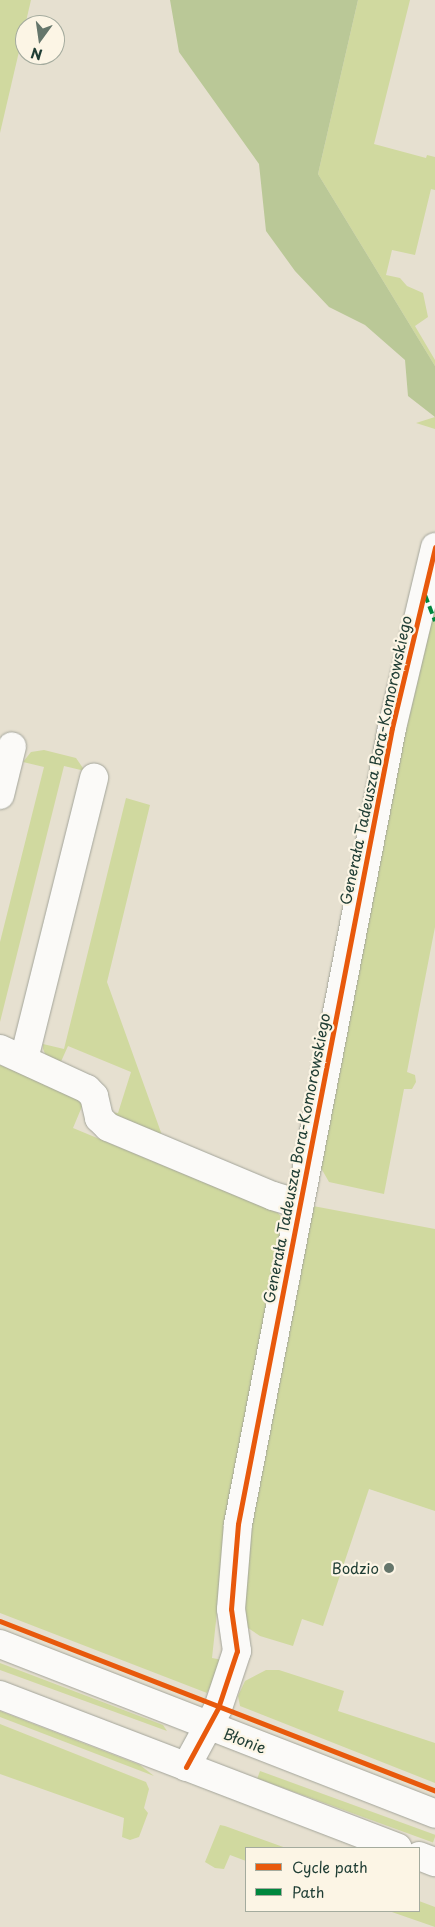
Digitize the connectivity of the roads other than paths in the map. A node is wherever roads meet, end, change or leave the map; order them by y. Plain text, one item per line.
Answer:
1 (435, 547) edge
2 (12, 746) dead end
3 (94, 778) dead end
4 (0, 795) edge
5 (12, 1054) edge
6 (300, 1204) junction
7 (0, 1644) edge
8 (0, 1695) edge
9 (208, 1725) junction
10 (186, 1767) junction
11 (435, 1814) edge
12 (395, 1847) edge
13 (420, 1856) edge
14 (435, 1862) edge

1 - 6 street, Generała Tadeusza Bora-Komorowskiego
2 - 4 street
3 - 5 street
5 - 6 street
6 - 9 street, Generała Tadeusza Bora-Komorowskiego
7 - 9 street, Błonie
8 - 10 street
9 - 10 street, Generała Tadeusza Bora-Komorowskiego
9 - 11 street, Błonie
10 - 12 street
13 - 14 street

